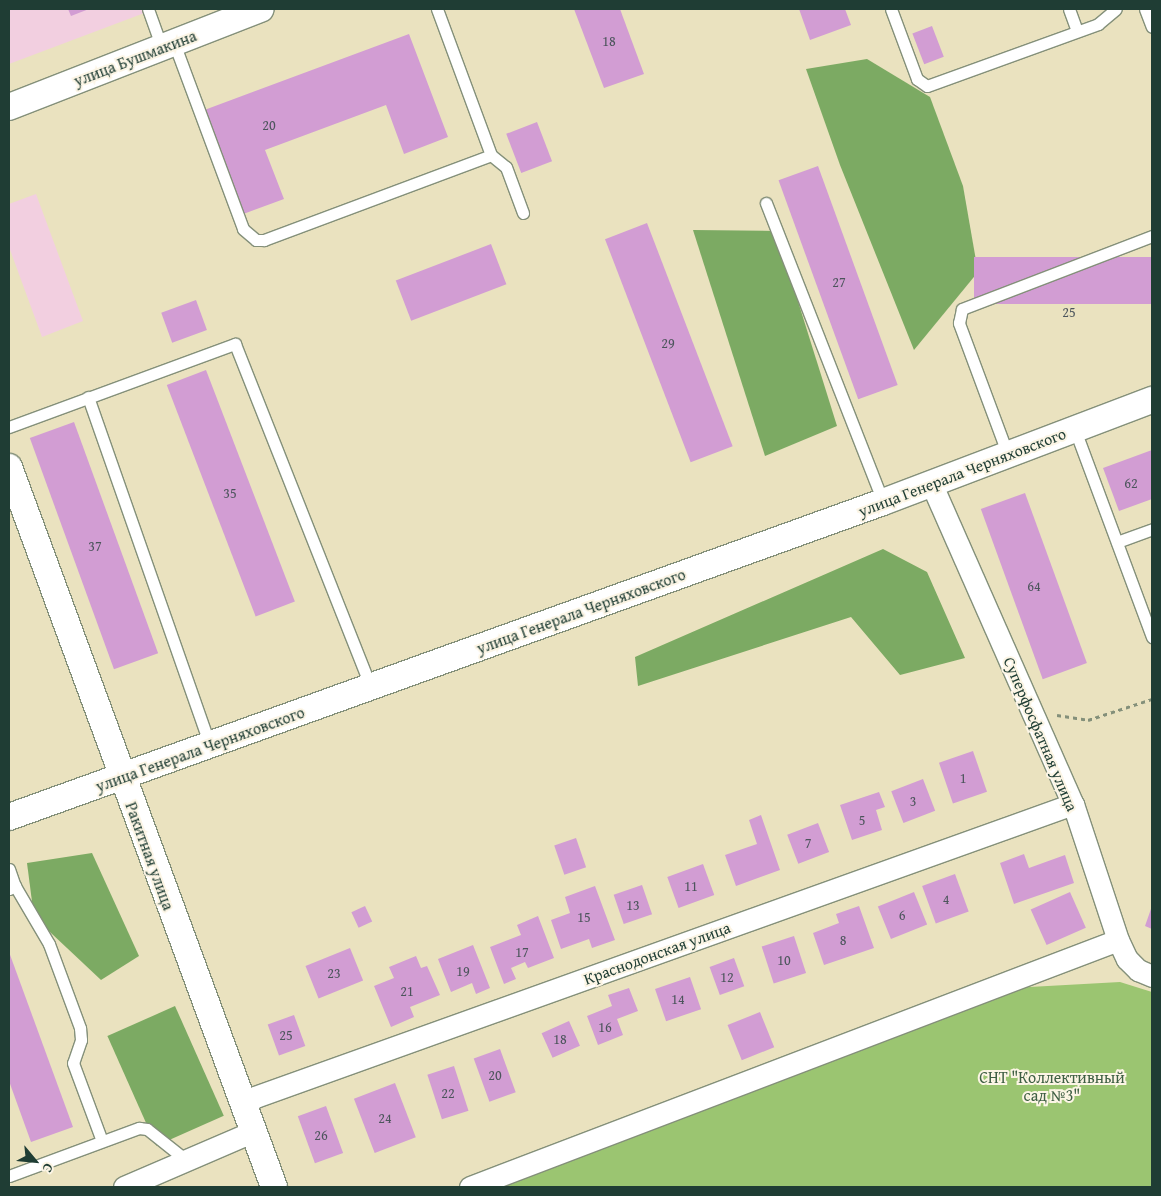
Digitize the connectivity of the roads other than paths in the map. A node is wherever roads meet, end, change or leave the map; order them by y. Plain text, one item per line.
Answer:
1 (148, 9) edge
2 (261, 9) edge
3 (437, 9) edge
4 (890, 9) edge
5 (1069, 9) edge
6 (1116, 9) edge
7 (1145, 9) edge
8 (1152, 27) edge
9 (1077, 31) junction
10 (168, 45) junction
11 (9, 107) edge
12 (491, 155) junction
13 (766, 203) dead end
14 (523, 213) dead end
15 (1152, 236) edge
16 (88, 397) junction
17 (1152, 400) edge
18 (9, 427) edge
19 (1075, 430) junction
20 (1008, 456) junction
21 (9, 467) edge
22 (932, 485) junction
23 (884, 502) junction
24 (1152, 529) edge
25 (1117, 542) junction
26 (1152, 637) edge
27 (371, 687) junction
28 (211, 746) junction
29 (122, 776) junction
30 (1073, 804) junction
31 (9, 817) edge
32 (9, 869) edge
33 (12, 888) edge
34 (1118, 940) junction
35 (1152, 976) edge
36 (244, 1104) junction
37 (254, 1131) junction
38 (102, 1141) junction
39 (186, 1160) junction
40 (9, 1175) edge
41 (124, 1187) edge
42 (274, 1187) edge
43 (470, 1187) edge

1 - 10 lane
2 - 10 street, улица Бушмакина
3 - 12 lane
4 - 9 lane
5 - 9 lane
6 - 9 lane
7 - 8 lane
10 - 11 street, улица Бушмакина
10 - 12 lane
12 - 14 lane
13 - 23 lane
15 - 20 lane
16 - 18 lane
16 - 27 lane
16 - 28 lane
17 - 19 street, улица Генерала Черняховского
19 - 20 street, улица Генерала Черняховского
19 - 25 lane
20 - 22 street, улица Генерала Черняховского
21 - 29 street, Ракитная улица
22 - 23 street, улица Генерала Черняховского
22 - 30 street, Суперфосфатная улица
23 - 27 street, улица Генерала Черняховского
24 - 25 lane
25 - 26 lane
27 - 28 street, улица Генерала Черняховского
28 - 29 street, улица Генерала Черняховского
29 - 31 street, улица Генерала Черняховского
29 - 36 street, Ракитная улица
30 - 34 street, Суперфосфатная улица
30 - 36 street, Краснодонская улица
32 - 33 lane
33 - 38 lane
34 - 35 street, Суперфосфатная улица
34 - 43 street
36 - 37 street, Ракитная улица
37 - 39 street
37 - 42 street, Ракитная улица
38 - 39 lane
38 - 40 lane
39 - 41 street

